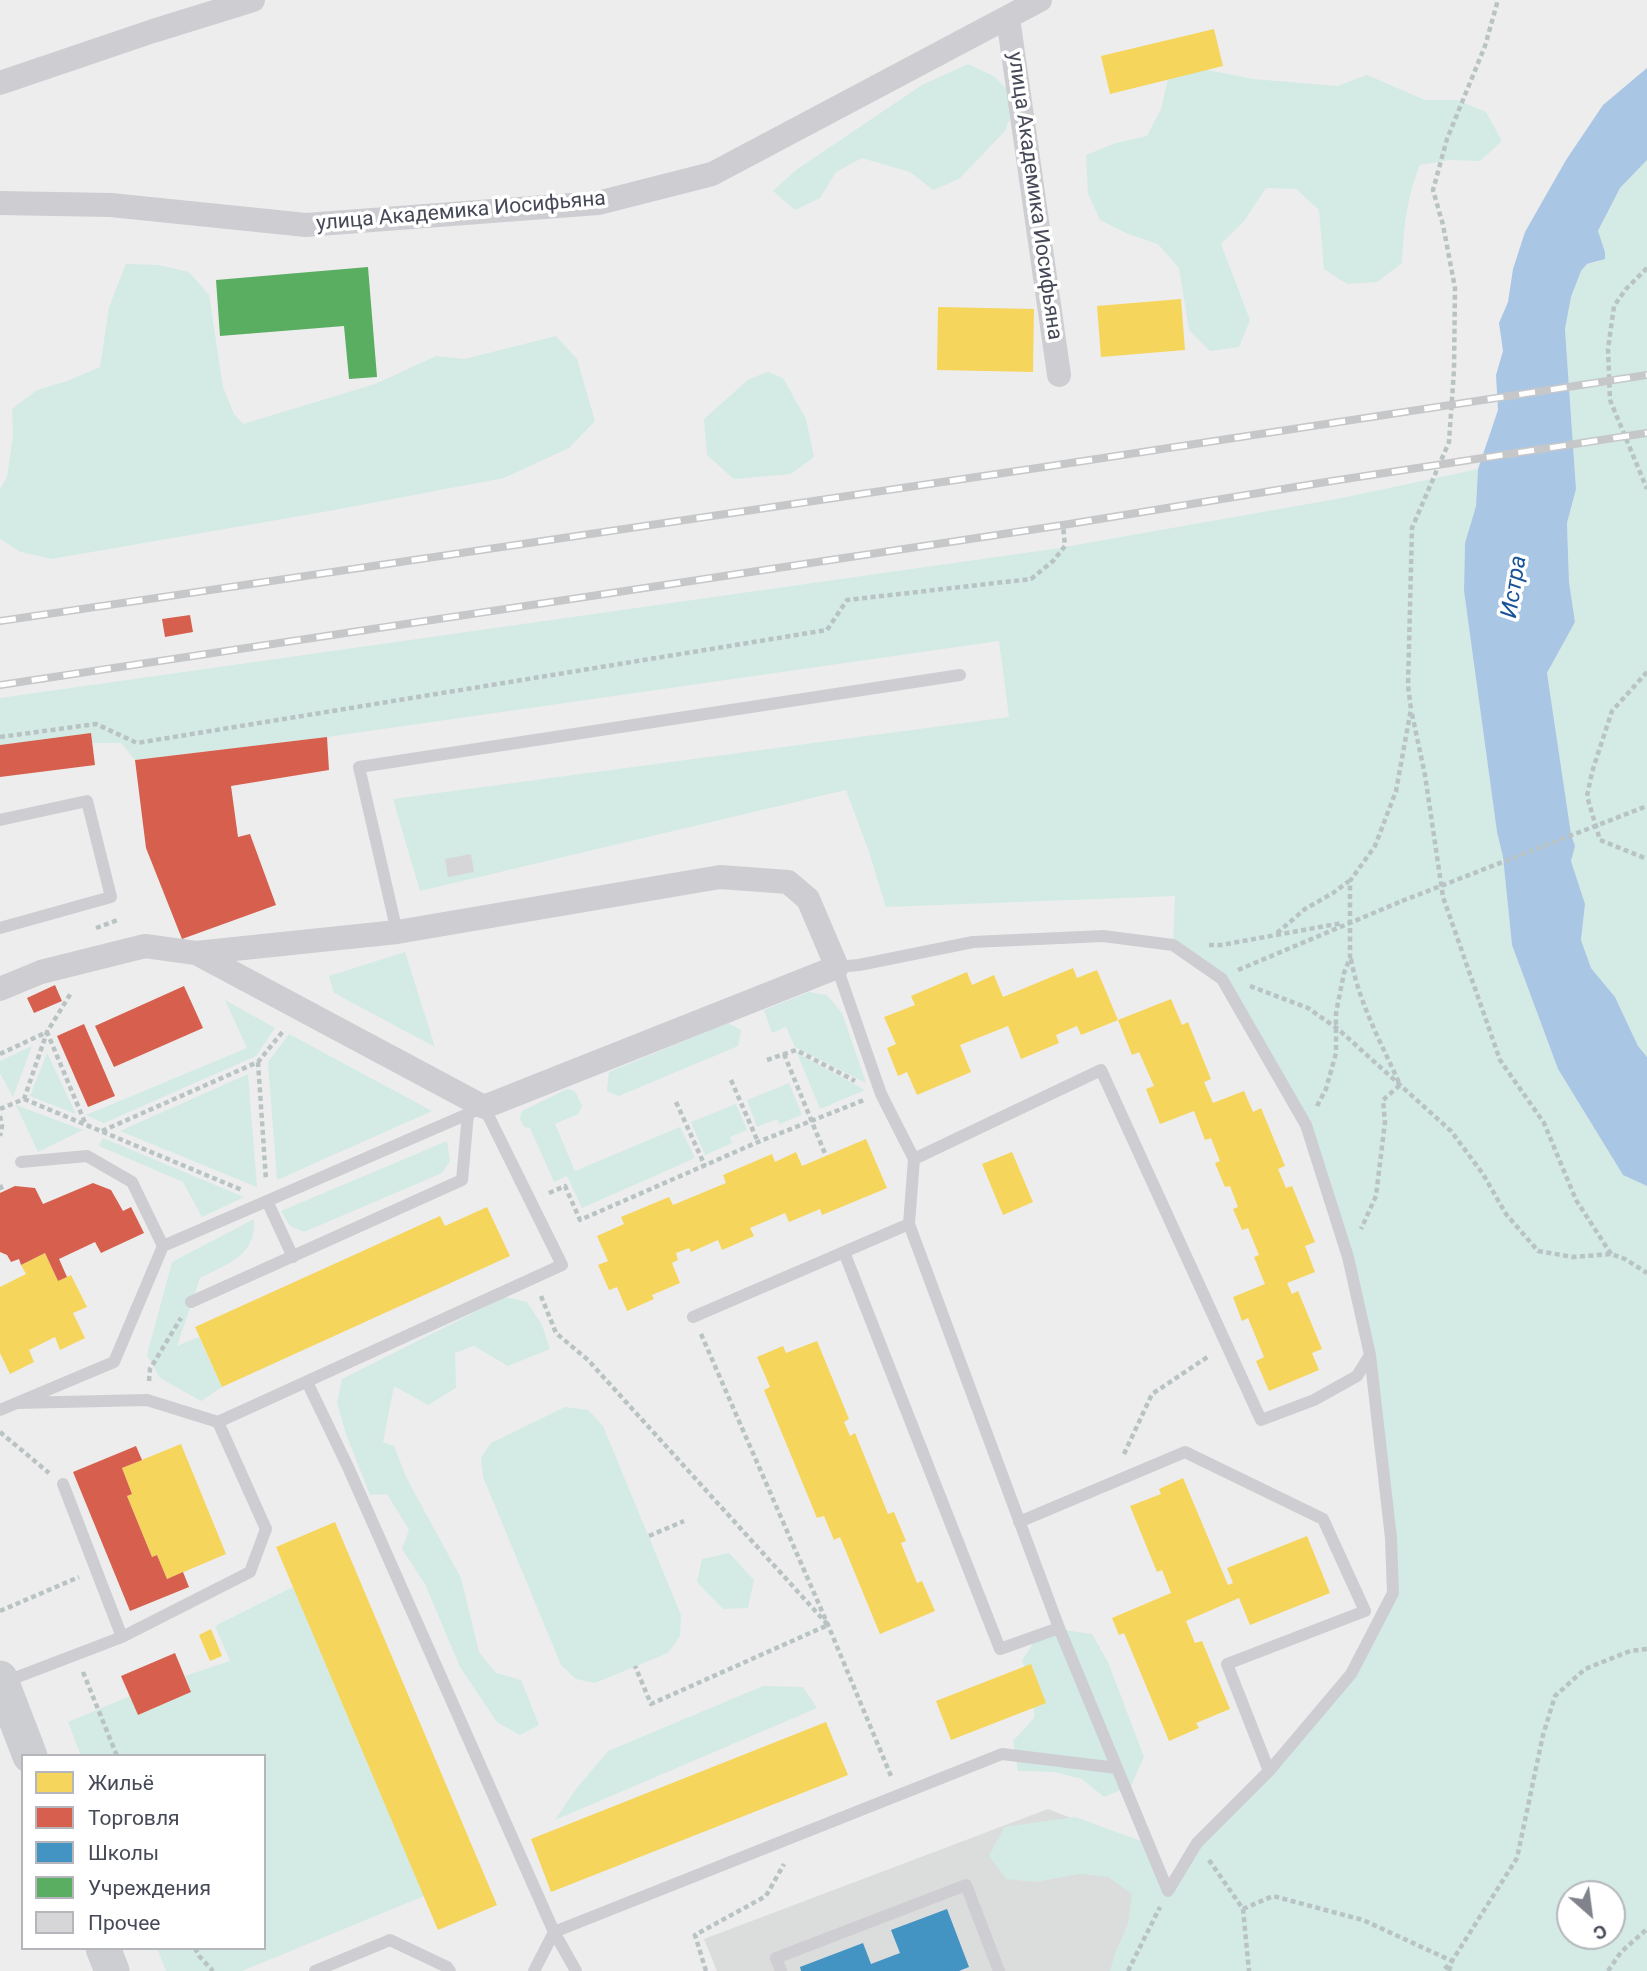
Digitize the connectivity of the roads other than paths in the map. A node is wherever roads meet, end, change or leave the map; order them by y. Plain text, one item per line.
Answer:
1 (253, 0) edge
2 (1040, 0) edge
3 (1008, 18) junction
4 (0, 83) edge
5 (0, 202) edge
6 (1059, 375) dead end
7 (960, 675) dead end
8 (0, 820) edge
9 (0, 928) edge
10 (397, 932) junction
11 (196, 953) junction
12 (837, 967) junction
13 (0, 989) edge
14 (476, 1111) junction
15 (914, 1159) junction
16 (21, 1163) dead end
17 (267, 1200) junction
18 (909, 1224) junction
19 (163, 1246) junction
20 (844, 1252) junction
21 (293, 1257) junction
22 (191, 1303) road end
23 (693, 1317) road end
24 (1370, 1355) junction
25 (307, 1382) junction
26 (17, 1403) junction
27 (0, 1410) edge
28 (218, 1422) junction
29 (63, 1484) road end
30 (1019, 1522) junction
31 (1393, 1594) junction
32 (1365, 1611) junction
33 (1059, 1628) junction
34 (122, 1637) junction
35 (1, 1681) edge
36 (29, 1754) edge
37 (1117, 1768) junction
38 (1269, 1770) junction
39 (554, 1932) junction
40 (104, 1950) edge
41 (112, 1971) edge
42 (315, 1971) edge
43 (450, 1971) edge
44 (534, 1971) edge
45 (576, 1971) edge
46 (781, 1971) edge
47 (999, 1971) edge

1 - 4 street
2 - 3 street, улица Академика Иосифьяна
3 - 5 street, улица Академика Иосифьяна
3 - 6 street, улица Академика Иосифьяна
7 - 10 lane
8 - 9 lane
10 - 11 street
10 - 12 street
11 - 13 street
11 - 14 street
12 - 14 street
12 - 15 lane
12 - 24 lane
14 - 17 lane
14 - 21 lane
14 - 25 lane
15 - 18 lane
15 - 24 lane
16 - 19 lane
17 - 19 lane
17 - 21 lane
18 - 20 lane
18 - 30 lane
19 - 26 lane
20 - 23 lane
20 - 33 lane
21 - 22 lane
24 - 31 lane
25 - 28 lane
25 - 39 lane
26 - 27 lane
26 - 28 lane
28 - 34 lane
29 - 34 lane
30 - 32 lane
30 - 33 lane
31 - 32 lane
31 - 38 lane
32 - 38 lane
33 - 37 lane
34 - 35 lane
35 - 36 main road
37 - 38 lane
37 - 39 lane
39 - 44 lane
39 - 45 lane
40 - 41 main road
42 - 43 lane
46 - 47 lane

